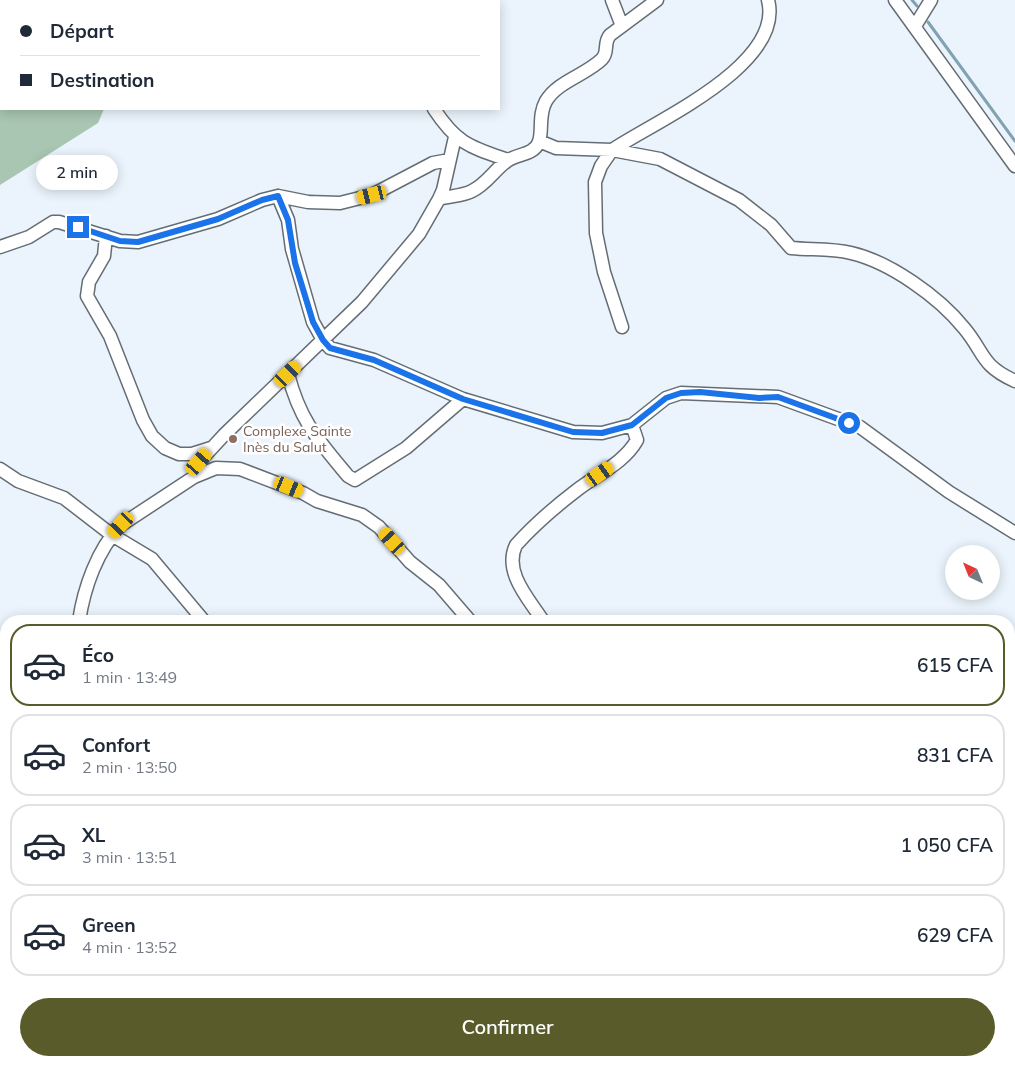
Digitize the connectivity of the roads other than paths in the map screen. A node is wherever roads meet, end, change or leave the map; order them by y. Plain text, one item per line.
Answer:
1 (612, 0) edge
2 (656, 0) edge
3 (768, 0) edge
4 (895, 0) edge
5 (931, 0) edge
6 (622, 26) junction
7 (915, 26) junction
8 (435, 110) edge
9 (455, 137) junction
10 (539, 141) junction
11 (612, 150) junction
12 (450, 160) junction
13 (508, 160) junction
14 (1015, 166) edge
15 (278, 196) junction
16 (439, 199) junction
17 (106, 236) junction
18 (0, 247) edge
19 (622, 328) dead end
20 (323, 340) junction
21 (288, 374) junction
22 (1015, 381) edge
23 (463, 399) junction
24 (632, 425) junction
25 (211, 448) junction
26 (0, 469) edge
27 (194, 477) junction
28 (1015, 533) edge
29 (112, 535) junction
30 (80, 615) edge
31 (199, 615) edge
32 (465, 615) edge
33 (539, 615) edge

1 - 6 street
2 - 6 street
3 - 11 street
4 - 7 street
5 - 7 street
6 - 10 street
7 - 14 street
8 - 9 street
9 - 12 street
9 - 13 street
10 - 11 street
10 - 13 street
11 - 19 street
11 - 22 street
12 - 15 street
12 - 16 street
13 - 16 street
15 - 17 street
15 - 20 street
16 - 20 street
17 - 18 street
17 - 25 street
20 - 21 street
20 - 23 street
21 - 23 street
21 - 25 street
23 - 24 street
24 - 28 street
24 - 33 street
25 - 27 street
26 - 29 street
27 - 29 street
27 - 32 street
29 - 30 street
29 - 31 street

